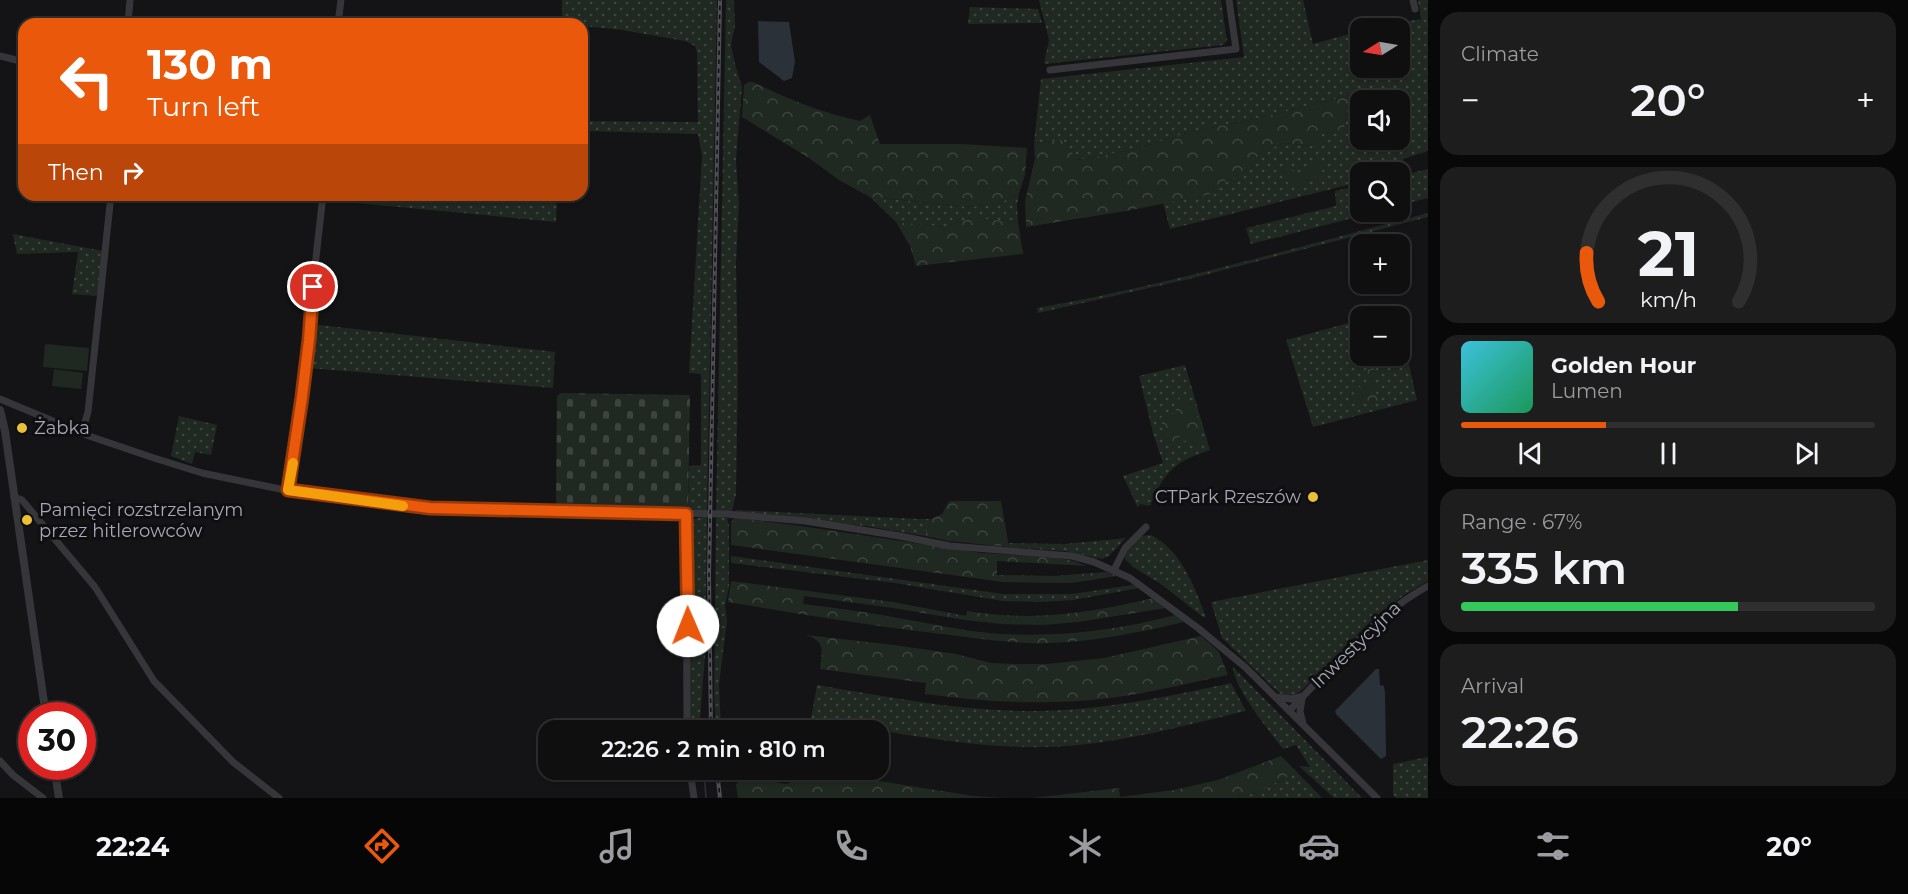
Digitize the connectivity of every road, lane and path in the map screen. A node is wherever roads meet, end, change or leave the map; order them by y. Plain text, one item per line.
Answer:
1 (130, 0) edge
2 (341, 0) edge
3 (1229, 0) edge
4 (1413, 0) edge
5 (1415, 9) dead end
6 (128, 18) edge
7 (339, 18) edge
8 (0, 56) edge
9 (18, 60) edge
10 (1050, 70) dead end
11 (110, 201) edge
12 (322, 201) edge
13 (0, 399) edge
14 (0, 410) edge
15 (82, 432) junction
16 (288, 490) junction
17 (14, 498) junction
18 (686, 514) junction
19 (1146, 527) dead end
20 (1114, 570) junction
21 (1428, 586) edge
22 (1274, 696) junction
23 (1303, 696) junction
24 (44, 702) edge
25 (1289, 711) junction
26 (687, 720) edge
27 (1303, 725) junction
28 (0, 761) edge
29 (56, 780) edge
30 (691, 780) edge
31 (43, 798) edge
32 (59, 798) edge
33 (279, 798) edge
34 (694, 798) edge
35 (1377, 798) edge

1 - 6 street
2 - 7 street
3 - 10 street
4 - 5 street
8 - 9 street
11 - 15 street
12 - 16 street
13 - 15 street
14 - 17 street
15 - 16 street
16 - 18 street
17 - 24 street
17 - 33 street
18 - 20 street
18 - 26 street
19 - 20 street
20 - 22 street
21 - 23 street, Inwestycyjna
22 - 23 street
22 - 25 street
23 - 25 street, Inwestycyjna
23 - 27 street
25 - 27 street
27 - 35 street
28 - 31 street
29 - 32 street
30 - 34 street

